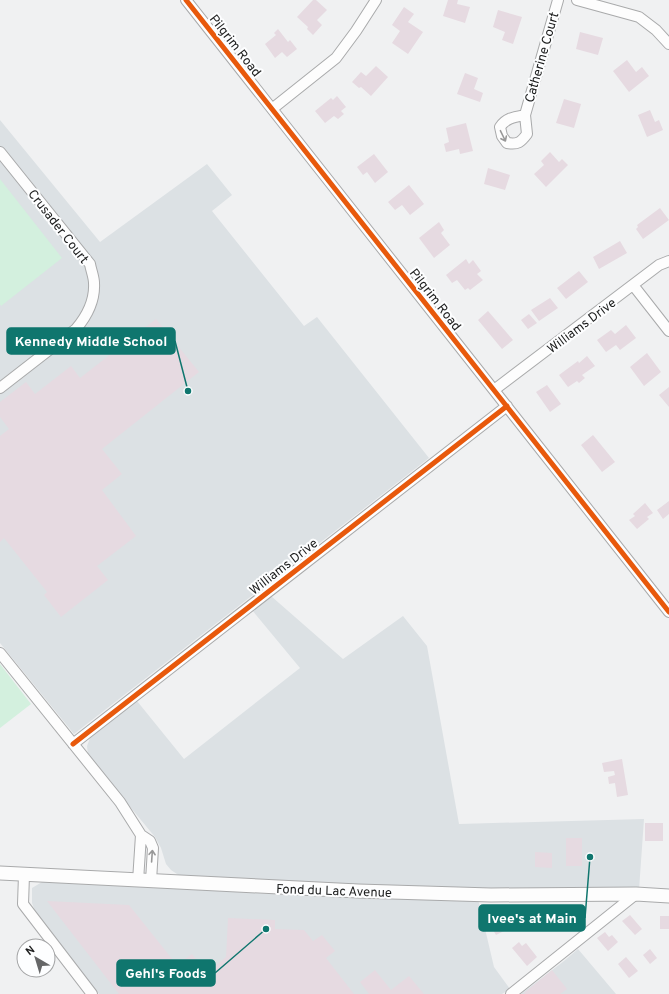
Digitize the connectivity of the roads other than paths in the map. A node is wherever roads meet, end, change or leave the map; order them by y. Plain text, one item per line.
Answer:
1 (186, 0) edge
2 (376, 0) edge
3 (558, 0) edge
4 (577, 0) edge
5 (669, 44) edge
6 (272, 109) junction
7 (525, 115) dead end
8 (0, 152) edge
9 (669, 261) edge
10 (633, 285) junction
11 (669, 331) edge
12 (0, 388) edge
13 (494, 390) junction
14 (506, 406) junction
15 (669, 612) edge
16 (0, 653) edge
17 (73, 744) junction
18 (0, 873) edge
19 (24, 875) junction
20 (144, 881) junction
21 (636, 894) junction
22 (669, 896) edge
23 (92, 994) edge
24 (511, 994) edge

1 - 6 street, Pilgrim Road
2 - 6 street
3 - 7 street, Catherine Court
4 - 5 street
6 - 13 street, Pilgrim Road
8 - 12 street, Crusader Court
9 - 10 street, Williams Drive
10 - 11 street
10 - 13 street, Williams Drive
13 - 14 street, Pilgrim Road
14 - 15 street, Pilgrim Road
14 - 17 street, Williams Drive
16 - 17 street
17 - 20 street
18 - 19 main road, Fond du Lac Avenue
19 - 20 main road, Fond du Lac Avenue
19 - 23 street
20 - 21 main road, Fond du Lac Avenue
21 - 22 main road, Fond du Lac Avenue
21 - 24 street

